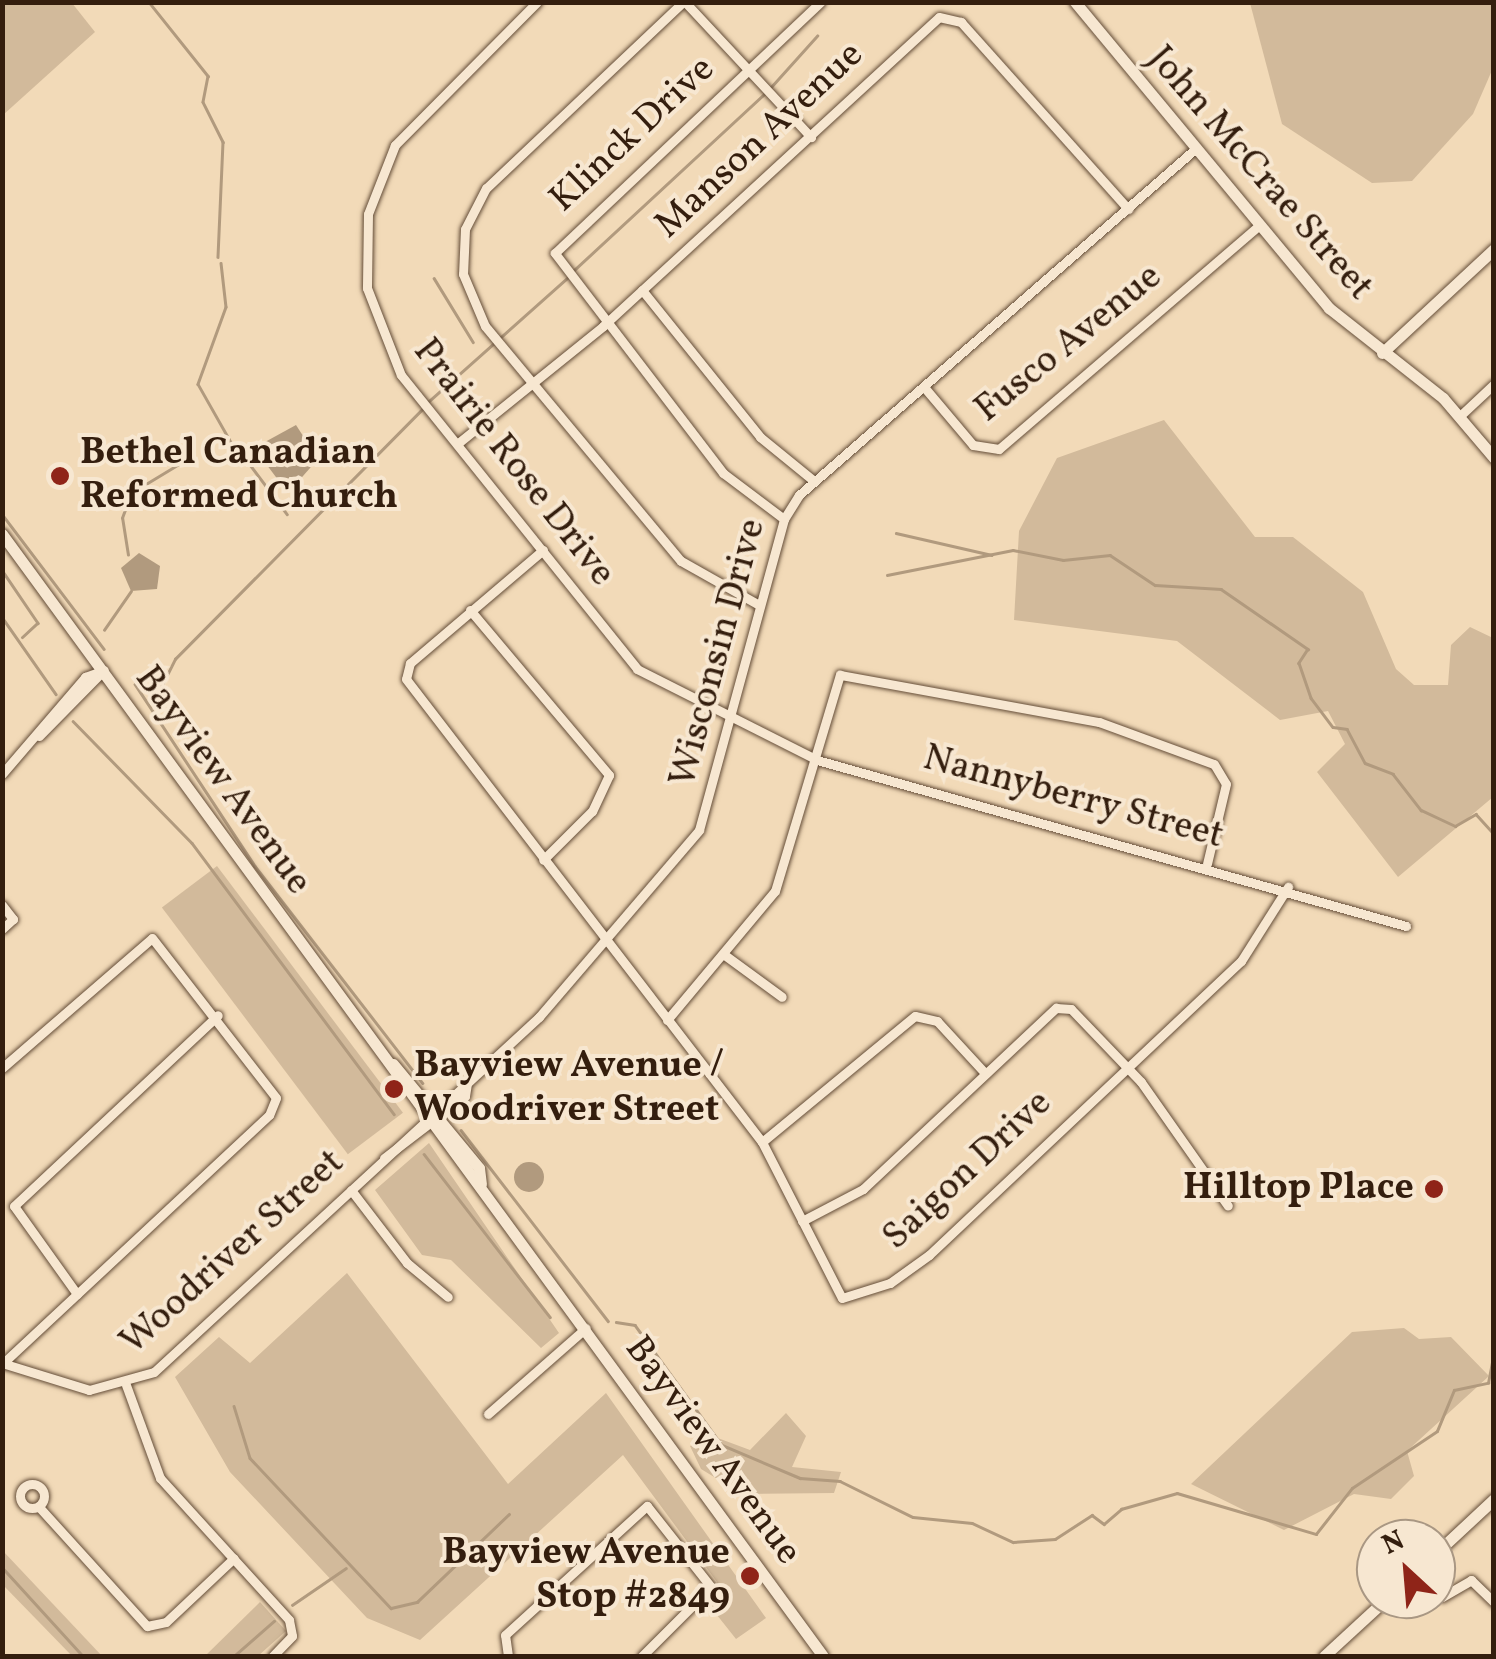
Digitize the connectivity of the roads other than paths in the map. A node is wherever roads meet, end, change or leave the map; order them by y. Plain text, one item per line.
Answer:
1 (537, 2) edge
2 (684, 2) edge
3 (820, 2) edge
4 (1075, 2) edge
5 (748, 69) junction
6 (811, 138) junction
7 (1195, 149) junction
8 (1128, 209) junction
9 (1258, 226) junction
10 (1494, 250) edge
11 (642, 290) junction
12 (604, 326) junction
13 (1382, 353) junction
14 (1494, 384) edge
15 (532, 385) junction
16 (924, 388) junction
17 (1461, 415) junction
18 (457, 444) junction
19 (1494, 458) edge
20 (813, 480) junction
21 (784, 520) junction
22 (2, 534) edge
23 (542, 550) junction
24 (760, 605) junction
25 (470, 610) junction
26 (104, 670) junction
27 (728, 717) junction
28 (817, 760) junction
29 (2, 774) edge
30 (543, 860) junction
31 (1207, 864) junction
32 (1288, 887) junction
33 (2, 905) edge
34 (1406, 926) dead end
35 (2, 929) edge
36 (608, 943) junction
37 (726, 956) junction
38 (782, 997) dead end
39 (218, 1016) junction
40 (667, 1020) junction
41 (1122, 1065) junction
42 (2, 1068) edge
43 (985, 1072) junction
44 (432, 1116) junction
45 (762, 1142) junction
46 (350, 1190) junction
47 (1228, 1206) dead end
48 (802, 1222) junction
49 (77, 1294) junction
50 (448, 1297) dead end
51 (586, 1328) junction
52 (3, 1364) edge
53 (126, 1385) junction
54 (488, 1414) dead end
55 (1494, 1499) edge
56 (39, 1506) dead end
57 (1456, 1534) edge
58 (234, 1558) junction
59 (1456, 1588) edge
60 (1494, 1602) edge
61 (1364, 1619) edge
62 (274, 1656) edge
63 (508, 1656) edge
64 (642, 1656) edge
65 (823, 1656) edge
66 (1324, 1656) edge

1 - 18 street, Prairie Rose Drive
2 - 5 street
2 - 15 street
3 - 5 street, Klinck Drive
4 - 7 main road, John McCrae Street
5 - 6 street
5 - 12 street, Klinck Drive
6 - 8 street, Manson Avenue
6 - 11 street, Manson Avenue
7 - 8 street, Wisconsin Drive
7 - 9 main road, John McCrae Street
8 - 16 street, Wisconsin Drive
9 - 13 main road, John McCrae Street
9 - 16 street, Fusco Avenue
10 - 13 main road
11 - 12 street, Manson Avenue
11 - 20 street
12 - 15 street, Manson Avenue
12 - 21 street, Klinck Drive
13 - 17 main road, John McCrae Street
14 - 17 street
15 - 18 street, Manson Avenue
15 - 24 street
16 - 20 street, Wisconsin Drive
17 - 19 main road, John McCrae Street
18 - 23 street, Prairie Rose Drive
20 - 21 street, Wisconsin Drive
21 - 24 street, Wisconsin Drive
22 - 26 main road, Bayview Avenue
23 - 25 street, Saigon Drive
23 - 27 street, Prairie Rose Drive
24 - 27 street, Wisconsin Drive
25 - 30 street, Saigon Drive
25 - 30 street
26 - 29 street
26 - 44 main road, Bayview Avenue
27 - 28 street, Nannyberry Street
27 - 36 street, Wisconsin Drive
28 - 31 street, Nannyberry Street
28 - 31 street
28 - 37 street
30 - 36 street, Saigon Drive
31 - 32 street, Nannyberry Street
32 - 34 street, Nannyberry Street
32 - 41 street, Saigon Drive
33 - 35 street
36 - 40 street, Saigon Drive
36 - 44 street, Wisconsin Drive
37 - 38 street
37 - 40 street
39 - 42 street
39 - 49 street
39 - 49 street
40 - 45 street, Saigon Drive
41 - 43 street
41 - 47 street
41 - 48 street, Saigon Drive
43 - 45 street
43 - 48 street
44 - 46 street, Woodriver Street
44 - 51 main road, Bayview Avenue
45 - 48 street, Saigon Drive
46 - 50 street
46 - 53 street, Woodriver Street
49 - 52 street
51 - 54 street
51 - 65 main road, Bayview Avenue
52 - 53 street, Woodriver Street
53 - 58 street
55 - 57 main road
56 - 58 street
58 - 62 street
59 - 60 street
61 - 66 main road
63 - 64 street

